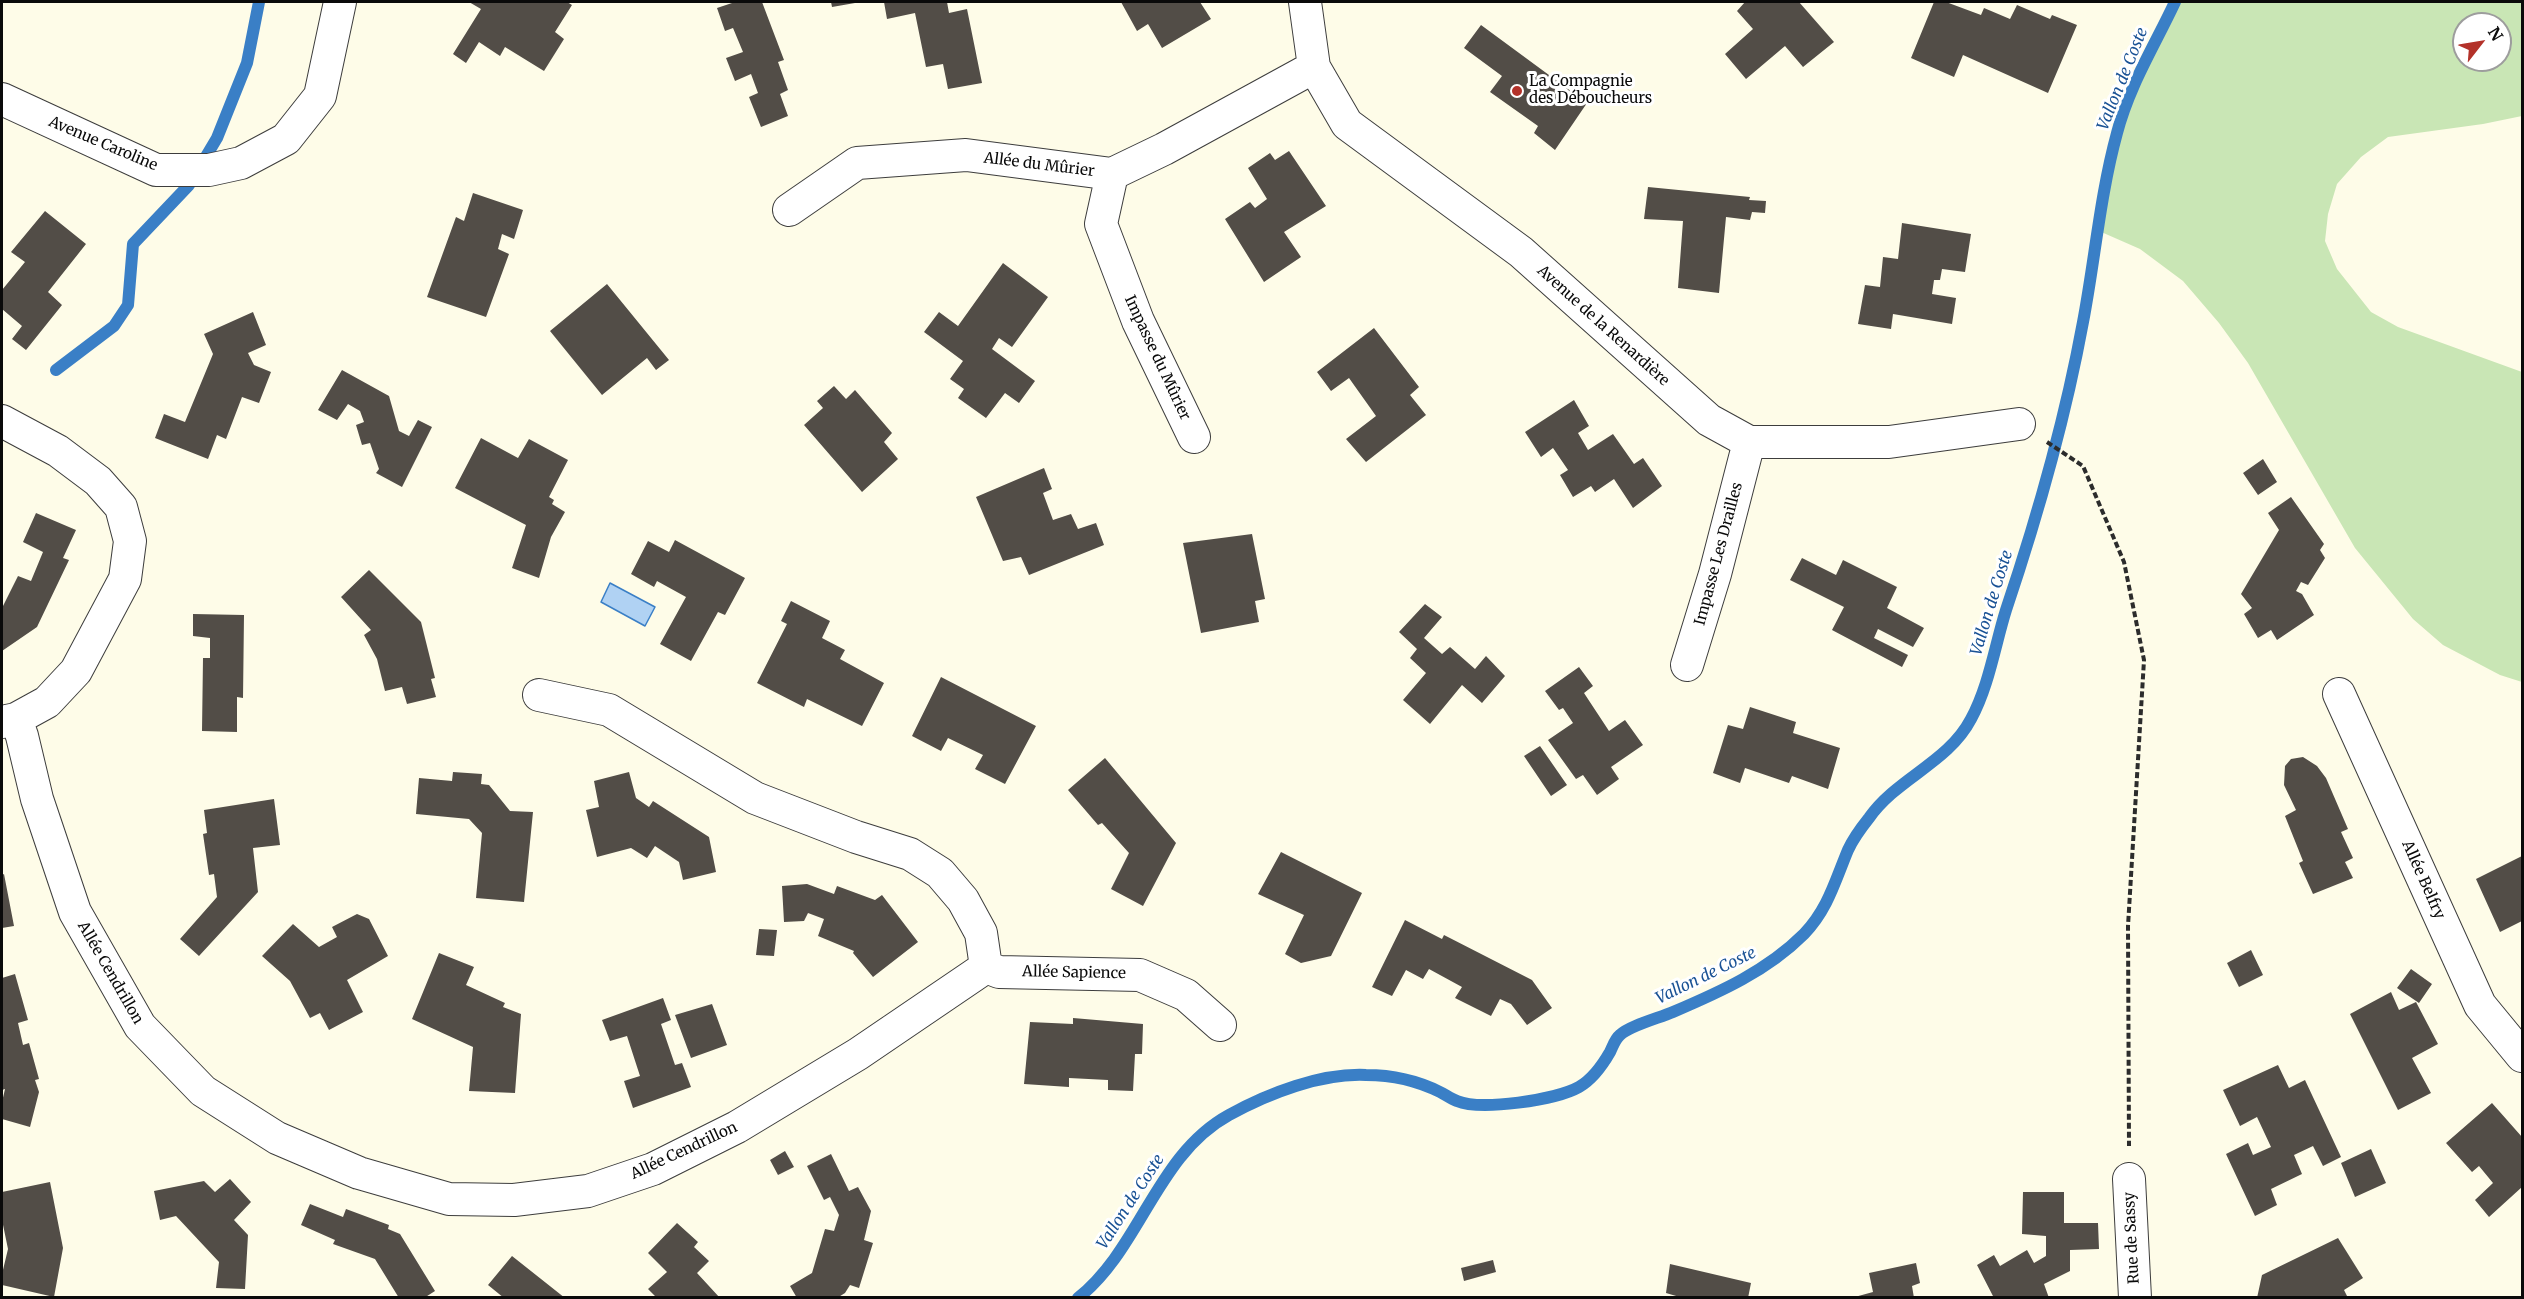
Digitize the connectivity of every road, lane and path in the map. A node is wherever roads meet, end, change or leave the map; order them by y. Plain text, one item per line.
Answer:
1 (340, 2) edge
2 (1305, 2) edge
3 (1314, 67) junction
4 (2, 99) edge
5 (1112, 174) junction
6 (789, 210) dead end
7 (2, 422) edge
8 (2019, 424) joint
9 (1194, 437) dead end
10 (1749, 442) junction
11 (1687, 665) dead end
12 (2339, 694) dead end
13 (539, 695) dead end
14 (9, 720) edge
15 (986, 967) junction
16 (1220, 1025) dead end
17 (2523, 1056) edge
18 (2129, 1179) joint
19 (2135, 1298) edge

1 - 4 street, Avenue Caroline
2 - 3 street, Avenue de la Renardière
3 - 5 street, Allée du Mûrier
3 - 10 street, Avenue de la Renardière
5 - 6 street, Allée du Mûrier
5 - 9 street, Impasse du Mûrier
7 - 14 street
8 - 10 street, Avenue de la Renardière
8 - 18 path
10 - 11 street, Impasse Les Drailles
12 - 17 street, Allée Belfry
13 - 15 street
14 - 15 street, Allée Cendrillon
15 - 16 street, Allée Sapience
18 - 19 street, Rue de Sassy

